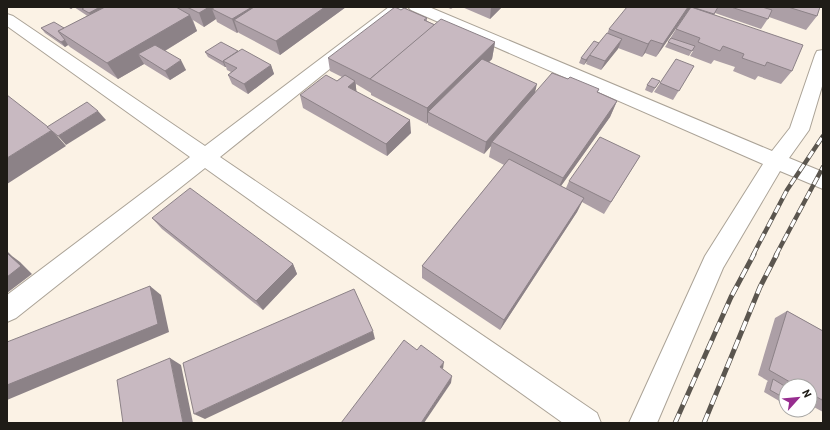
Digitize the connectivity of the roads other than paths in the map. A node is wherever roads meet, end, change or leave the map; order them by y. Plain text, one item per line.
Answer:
1 (399, 7) edge
2 (416, 7) edge
3 (7, 19) edge
4 (823, 55) edge
5 (205, 157) junction
6 (776, 160) junction
7 (823, 181) edge
8 (7, 310) edge
9 (587, 423) edge
10 (644, 423) edge

1 - 5 street
2 - 6 street
3 - 5 street
4 - 6 street
5 - 8 street
5 - 9 street
6 - 7 street
6 - 10 street

